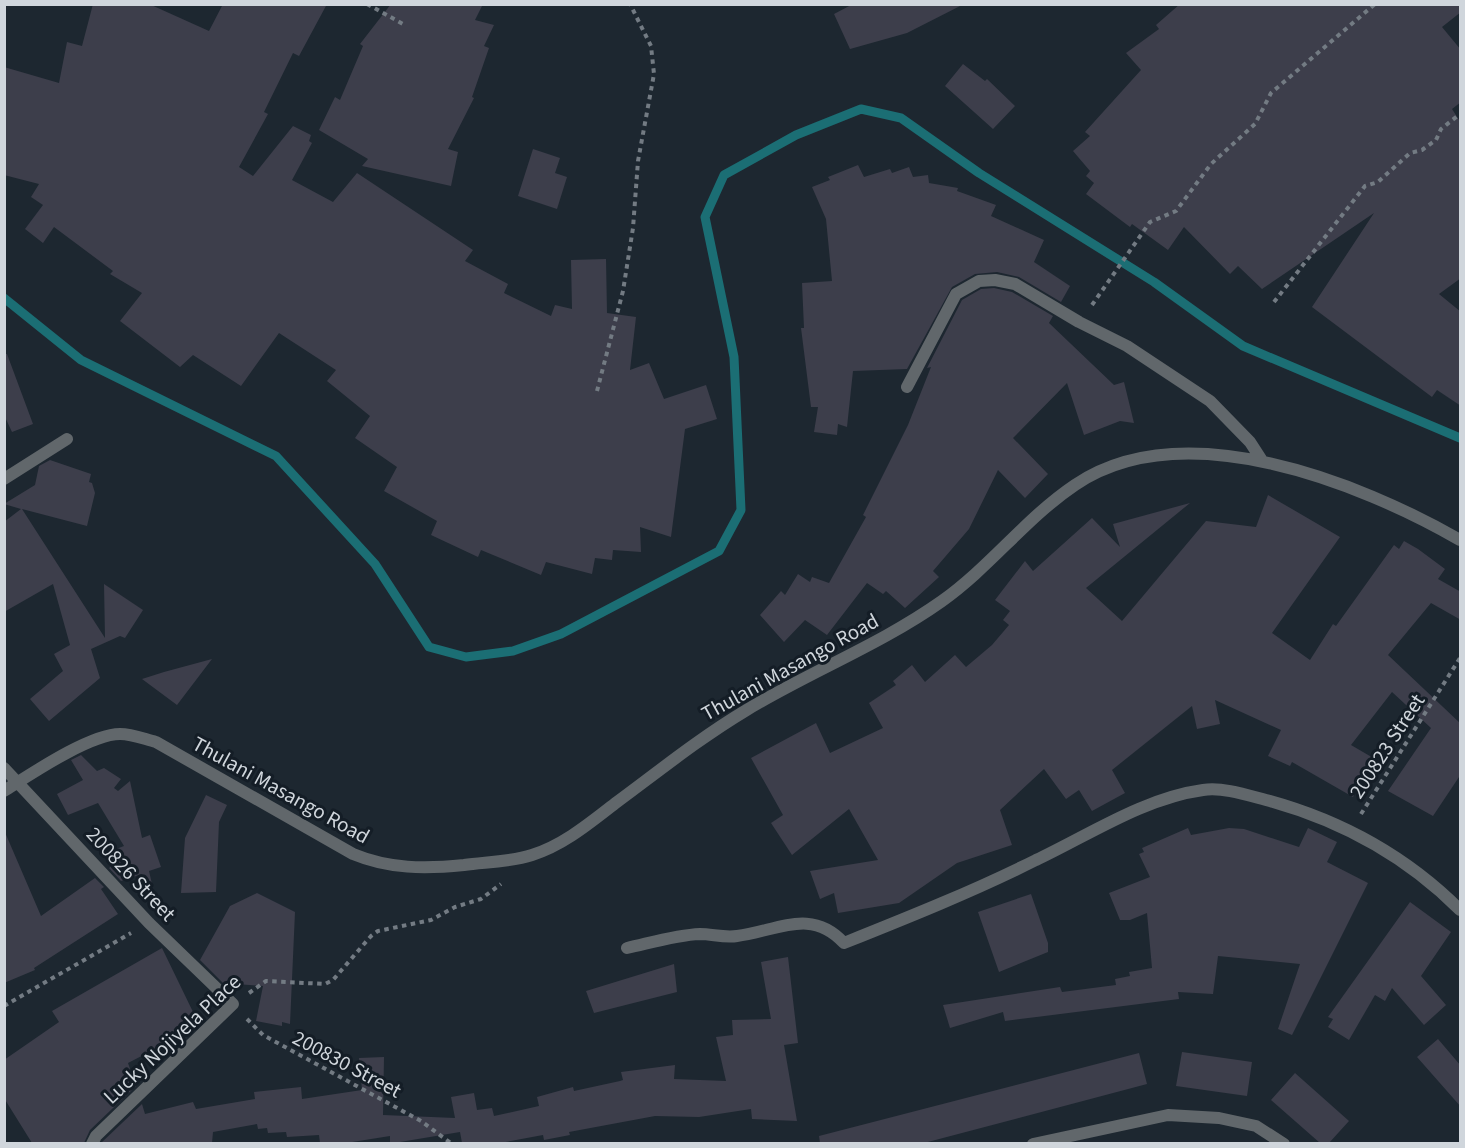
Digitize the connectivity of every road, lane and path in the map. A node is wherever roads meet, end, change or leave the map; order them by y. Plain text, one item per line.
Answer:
1 (630, 4) edge
2 (1375, 4) edge
3 (369, 5) edge
4 (403, 24) dead end
5 (1461, 114) edge
6 (1108, 283) dead end
7 (1274, 302) dead end
8 (907, 387) dead end
9 (597, 391) dead end
10 (68, 439) dead end
11 (1261, 459) junction
12 (4, 479) edge
13 (1461, 540) edge
14 (1461, 658) edge
15 (4, 768) edge
16 (18, 782) junction
17 (4, 791) edge
18 (1351, 830) junction
19 (530, 856) junction
20 (1461, 910) edge
21 (149, 923) junction
22 (627, 948) dead end
23 (233, 1004) junction
24 (4, 1006) edge
25 (92, 1143) edge
26 (452, 1143) edge
27 (1033, 1143) edge
28 (1284, 1143) edge

1 - 9 path
2 - 6 path
3 - 4 path
5 - 7 path
8 - 11 street
10 - 12 street
11 - 13 street, Thulani Masango Road
11 - 19 street, Thulani Masango Road
14 - 18 path, 200823 Street
15 - 16 street, 200826 Street
16 - 17 street, Thulani Masango Road
16 - 19 street, Thulani Masango Road
16 - 21 street, 200826 Street
18 - 20 street
18 - 22 street
19 - 23 path, Lucky Nojiyela Place
21 - 23 street, 200826 Street
21 - 24 path
23 - 25 street, Lucky Nojiyela Place
23 - 26 path, 200830 Street
27 - 28 street

